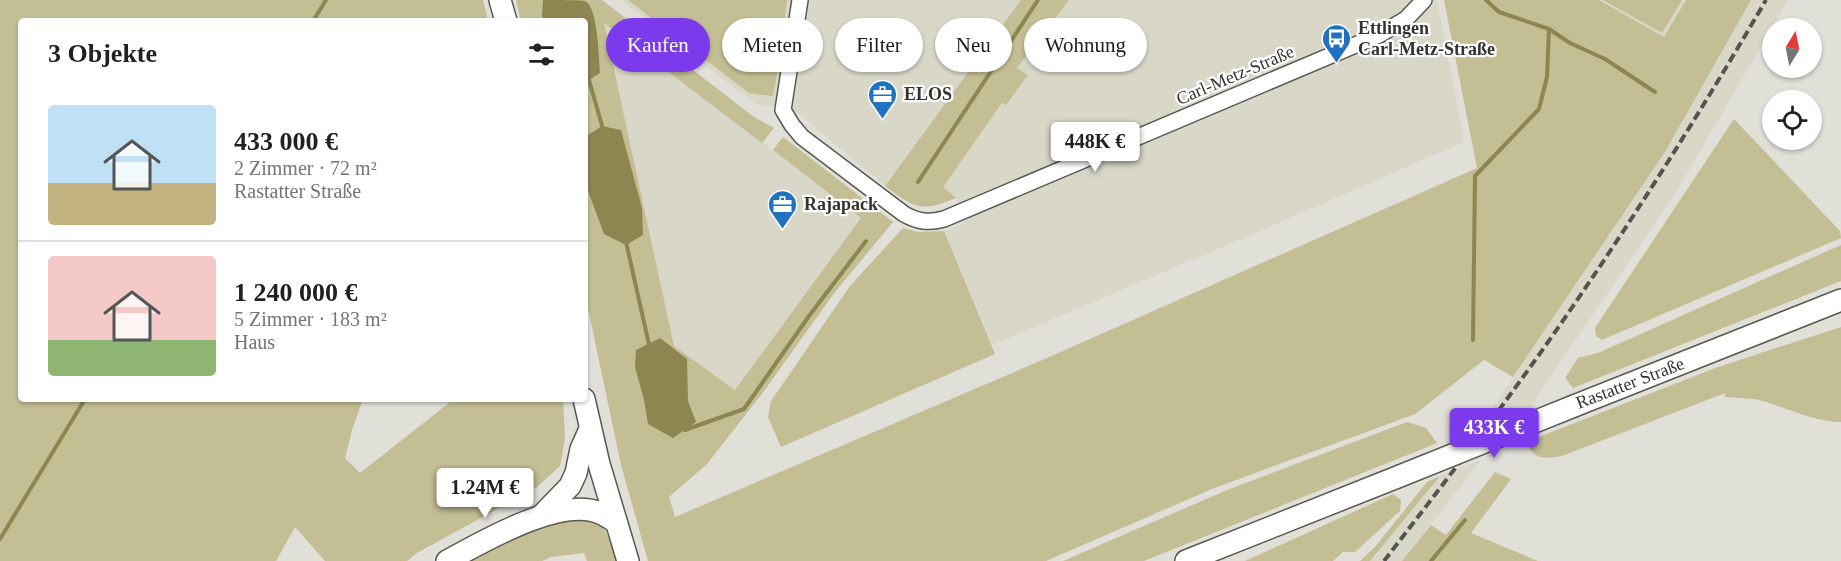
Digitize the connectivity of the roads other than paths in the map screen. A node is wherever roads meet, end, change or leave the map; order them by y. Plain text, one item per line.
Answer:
1 (500, 0) edge
2 (801, 0) edge
3 (1424, 0) edge
4 (505, 18) edge
5 (1841, 300) edge
6 (585, 402) edge
7 (590, 429) junction
8 (542, 515) junction
9 (616, 522) junction
10 (447, 561) edge
11 (628, 561) edge
12 (1186, 561) edge

1 - 4 main road
2 - 3 street, Carl-Metz-Straße
5 - 12 main road, Rastatter Straße, bridge
6 - 7 main road
7 - 8 main road
7 - 9 main road
8 - 9 main road
8 - 10 main road
9 - 11 main road

